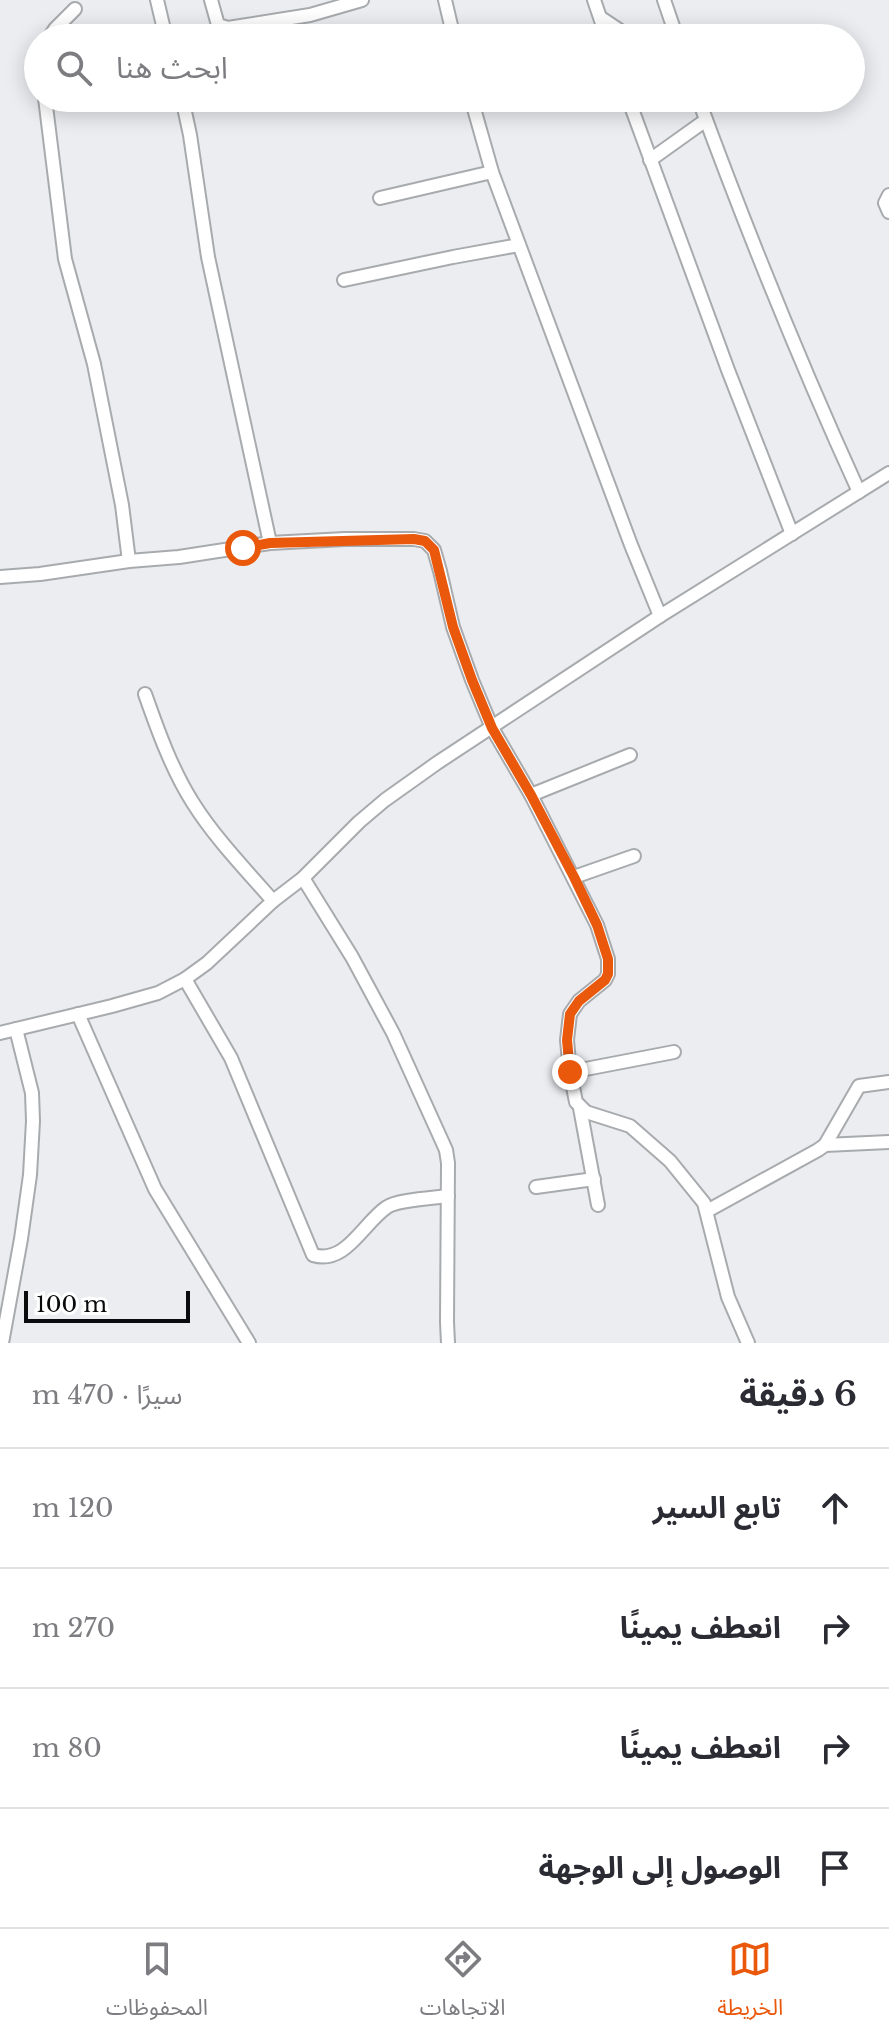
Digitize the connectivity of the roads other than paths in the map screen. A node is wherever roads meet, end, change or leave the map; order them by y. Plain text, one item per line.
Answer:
1 (157, 0) edge
2 (211, 0) edge
3 (362, 0) edge
4 (445, 0) edge
5 (594, 0) edge
6 (664, 0) edge
7 (75, 9) dead end
8 (600, 17) junction
9 (60, 24) edge
10 (163, 24) edge
11 (218, 24) edge
12 (253, 24) edge
13 (451, 24) edge
14 (602, 24) edge
15 (610, 24) edge
16 (672, 24) edge
17 (47, 112) edge
18 (185, 112) edge
19 (475, 112) edge
20 (633, 112) edge
21 (702, 112) edge
22 (706, 120) junction
23 (650, 160) junction
24 (492, 172) junction
25 (889, 195) edge
26 (380, 198) dead end
27 (889, 212) edge
28 (519, 245) junction
29 (344, 280) dead end
30 (889, 473) edge
31 (859, 492) junction
32 (792, 534) junction
33 (270, 543) junction
34 (129, 561) junction
35 (0, 577) edge
36 (660, 616) junction
37 (145, 694) dead end
38 (492, 728) junction
39 (630, 755) dead end
40 (531, 795) junction
41 (634, 856) dead end
42 (574, 877) junction
43 (303, 878) junction
44 (273, 901) junction
45 (185, 979) junction
46 (78, 1014) junction
47 (16, 1029) junction
48 (0, 1033) edge
49 (674, 1052) dead end
50 (570, 1072) junction
51 (889, 1082) edge
52 (580, 1108) junction
53 (889, 1142) edge
54 (825, 1145) junction
55 (594, 1179) junction
56 (536, 1187) dead end
57 (448, 1196) junction
58 (598, 1205) dead end
59 (707, 1211) junction
60 (2, 1343) edge
61 (249, 1343) edge
62 (448, 1343) edge
63 (748, 1343) edge

1 - 10 street
2 - 11 street
3 - 12 street
4 - 13 street
5 - 8 street
6 - 16 street
7 - 9 street
8 - 14 street
8 - 15 street
17 - 34 street
18 - 33 street
19 - 24 street
20 - 23 street
21 - 22 street
22 - 23 street
22 - 31 street
23 - 32 street
24 - 26 street
24 - 28 street
25 - 27 street
28 - 29 street
28 - 36 street
30 - 31 street
31 - 32 street
32 - 36 street
33 - 34 street
33 - 38 street
34 - 35 street
36 - 38 street
37 - 44 street
38 - 40 street
38 - 43 street
39 - 40 street
40 - 42 street
41 - 42 street
42 - 50 street
43 - 44 street
43 - 57 street
44 - 45 street
45 - 46 street
45 - 57 street
46 - 47 street
46 - 61 street
47 - 48 street
47 - 60 street
49 - 50 street
50 - 52 street
51 - 54 street
52 - 55 street
52 - 59 street
53 - 54 street
54 - 59 street
55 - 56 street
55 - 58 street
57 - 62 street
59 - 63 street

